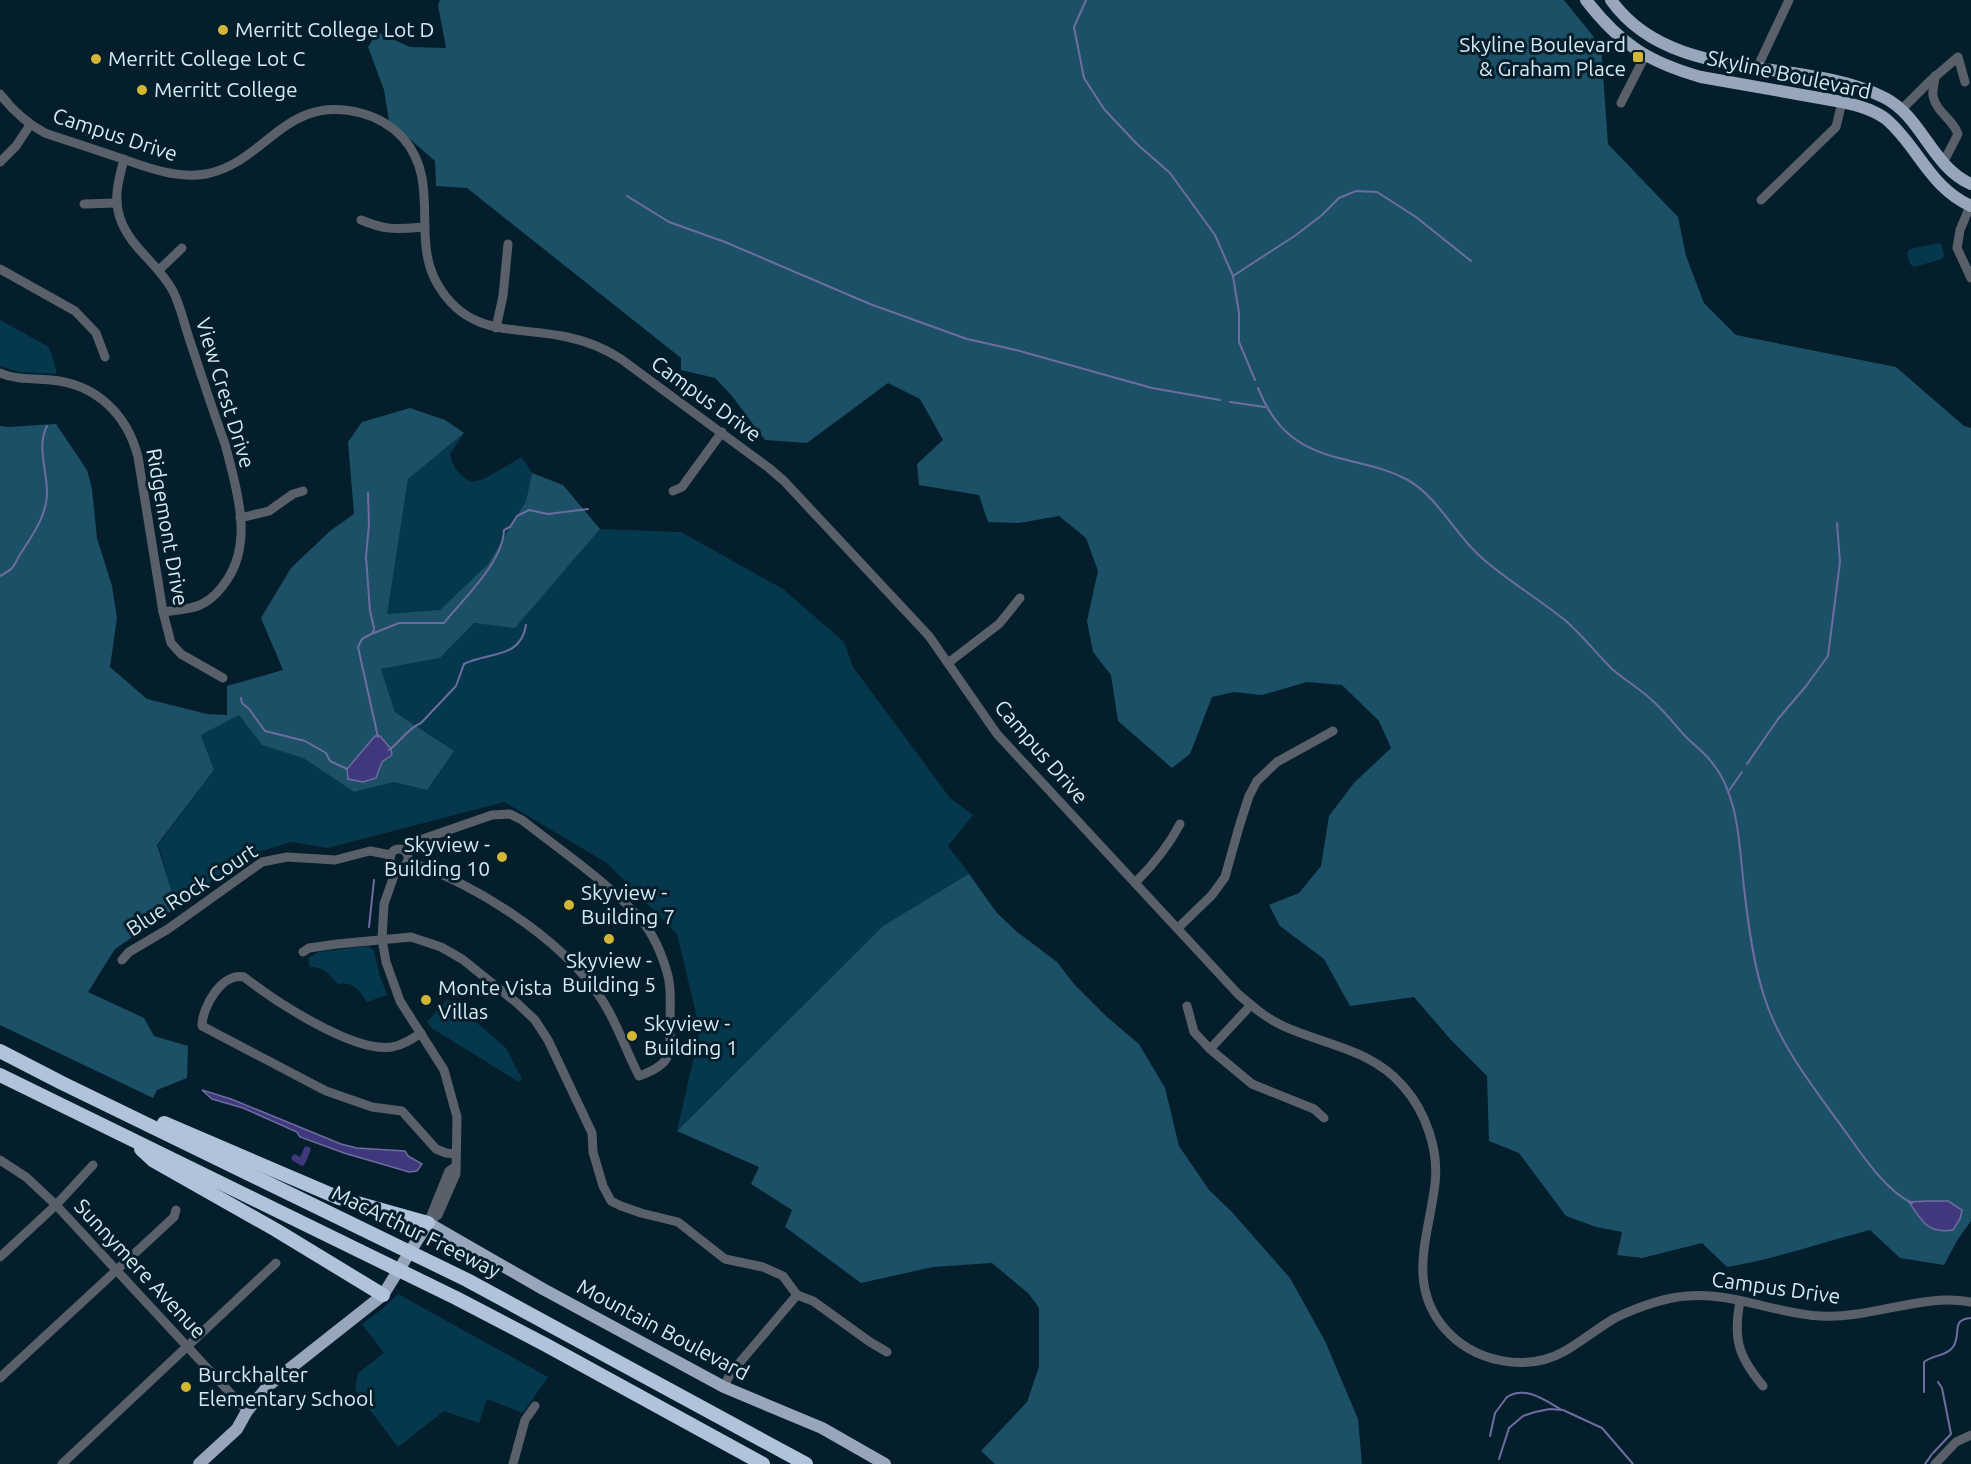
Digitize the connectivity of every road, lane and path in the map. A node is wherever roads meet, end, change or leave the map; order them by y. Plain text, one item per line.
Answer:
1 (1586, 0) edge
2 (1611, 0) edge
3 (1789, 0) edge
4 (1645, 56) junction
5 (1756, 68) junction
6 (1935, 76) junction
7 (1965, 82) dead end
8 (0, 94) edge
9 (1842, 102) junction
10 (1621, 103) dead end
11 (1901, 110) junction
12 (30, 125) junction
13 (124, 159) junction
14 (0, 162) edge
15 (1943, 163) junction
16 (1971, 184) edge
17 (1761, 200) dead end
18 (116, 203) junction
19 (84, 204) dead end
20 (1971, 206) edge
21 (361, 220) dead end
22 (425, 227) junction
23 (508, 244) dead end
24 (182, 248) dead end
25 (0, 269) edge
26 (159, 270) junction
27 (1971, 278) edge
28 (496, 328) junction
29 (105, 357) dead end
30 (0, 374) edge
31 (722, 432) junction
32 (303, 491) dead end
33 (673, 491) dead end
34 (240, 518) junction
35 (1020, 598) dead end
36 (163, 612) junction
37 (948, 663) junction
38 (223, 678) dead end
39 (1333, 731) dead end
40 (1180, 824) dead end
41 (391, 855) junction
42 (407, 856) junction
43 (397, 867) junction
44 (1135, 883) junction
45 (1178, 928) junction
46 (382, 939) junction
47 (303, 951) dead end
48 (122, 960) dead end
49 (1251, 1005) junction
50 (1187, 1006) dead end
51 (421, 1033) junction
52 (1210, 1049) junction
53 (0, 1051) edge
54 (3, 1077) edge
55 (62, 1083) junction
56 (1324, 1118) dead end
57 (131, 1139) junction
58 (456, 1154) junction
59 (0, 1160) edge
60 (93, 1165) dead end
61 (56, 1205) junction
62 (176, 1210) dead end
63 (428, 1223) junction
64 (0, 1257) edge
65 (276, 1263) dead end
66 (116, 1270) junction
67 (383, 1295) junction
68 (797, 1295) junction
69 (1740, 1301) junction
70 (1971, 1302) edge
71 (188, 1347) junction
72 (887, 1352) dead end
73 (0, 1378) edge
74 (1763, 1386) dead end
75 (724, 1387) junction
76 (535, 1406) dead end
77 (247, 1411) junction
78 (1971, 1435) edge
79 (62, 1464) edge
80 (199, 1464) edge
81 (513, 1464) edge
82 (763, 1464) edge
83 (806, 1464) edge
84 (885, 1464) edge
85 (1935, 1464) edge

1 - 4 main road, Skyline Boulevard
2 - 5 main road, Skyline Boulevard
3 - 5 street
4 - 9 main road, Skyline Boulevard
4 - 10 street
5 - 11 main road, Skyline Boulevard
6 - 7 street
6 - 11 street
6 - 15 street
8 - 12 street, Campus Drive
9 - 17 street
9 - 20 main road, Skyline Boulevard
11 - 15 main road, Skyline Boulevard
12 - 13 street, Campus Drive
12 - 14 street
13 - 18 street, View Crest Drive
13 - 22 street, Campus Drive
15 - 16 main road, Skyline Boulevard
18 - 19 street
18 - 26 street, View Crest Drive
20 - 27 street
21 - 22 street
22 - 28 street, Campus Drive
23 - 28 street
24 - 26 street
25 - 29 street
26 - 34 street, View Crest Drive
28 - 31 street, Campus Drive
30 - 36 street, Ridgemont Drive
31 - 33 street
31 - 37 street, Campus Drive
32 - 34 street
34 - 36 street, View Crest Drive
35 - 37 street
36 - 38 street, Ridgemont Drive
37 - 44 street, Campus Drive
39 - 45 street
40 - 44 street
41 - 42 street
41 - 43 street
41 - 48 street, Blue Rock Court
42 - 42 street
42 - 43 street
43 - 46 street
44 - 45 street, Campus Drive
45 - 49 street, Campus Drive
46 - 47 street
46 - 51 street
46 - 68 street
49 - 52 street
49 - 69 street, Campus Drive
50 - 52 street
51 - 58 street
51 - 58 street
52 - 56 street
53 - 55 highway, MacArthur Freeway
54 - 57 highway, MacArthur Freeway
55 - 63 highway
55 - 83 highway, MacArthur Freeway
57 - 67 highway
57 - 82 highway, MacArthur Freeway
58 - 63 street
59 - 61 street, Sunnymere Avenue
60 - 61 street
61 - 64 street
61 - 66 street, Sunnymere Avenue
62 - 66 street
63 - 67 main road
63 - 75 main road, Mountain Boulevard
65 - 71 street
66 - 71 street, Sunnymere Avenue
66 - 73 street
67 - 77 main road
68 - 72 street
68 - 75 street
69 - 70 street, Campus Drive
69 - 74 street
71 - 77 street, Sunnymere Avenue
71 - 79 street
75 - 84 main road, Mountain Boulevard
76 - 81 street
77 - 80 main road
78 - 85 street

